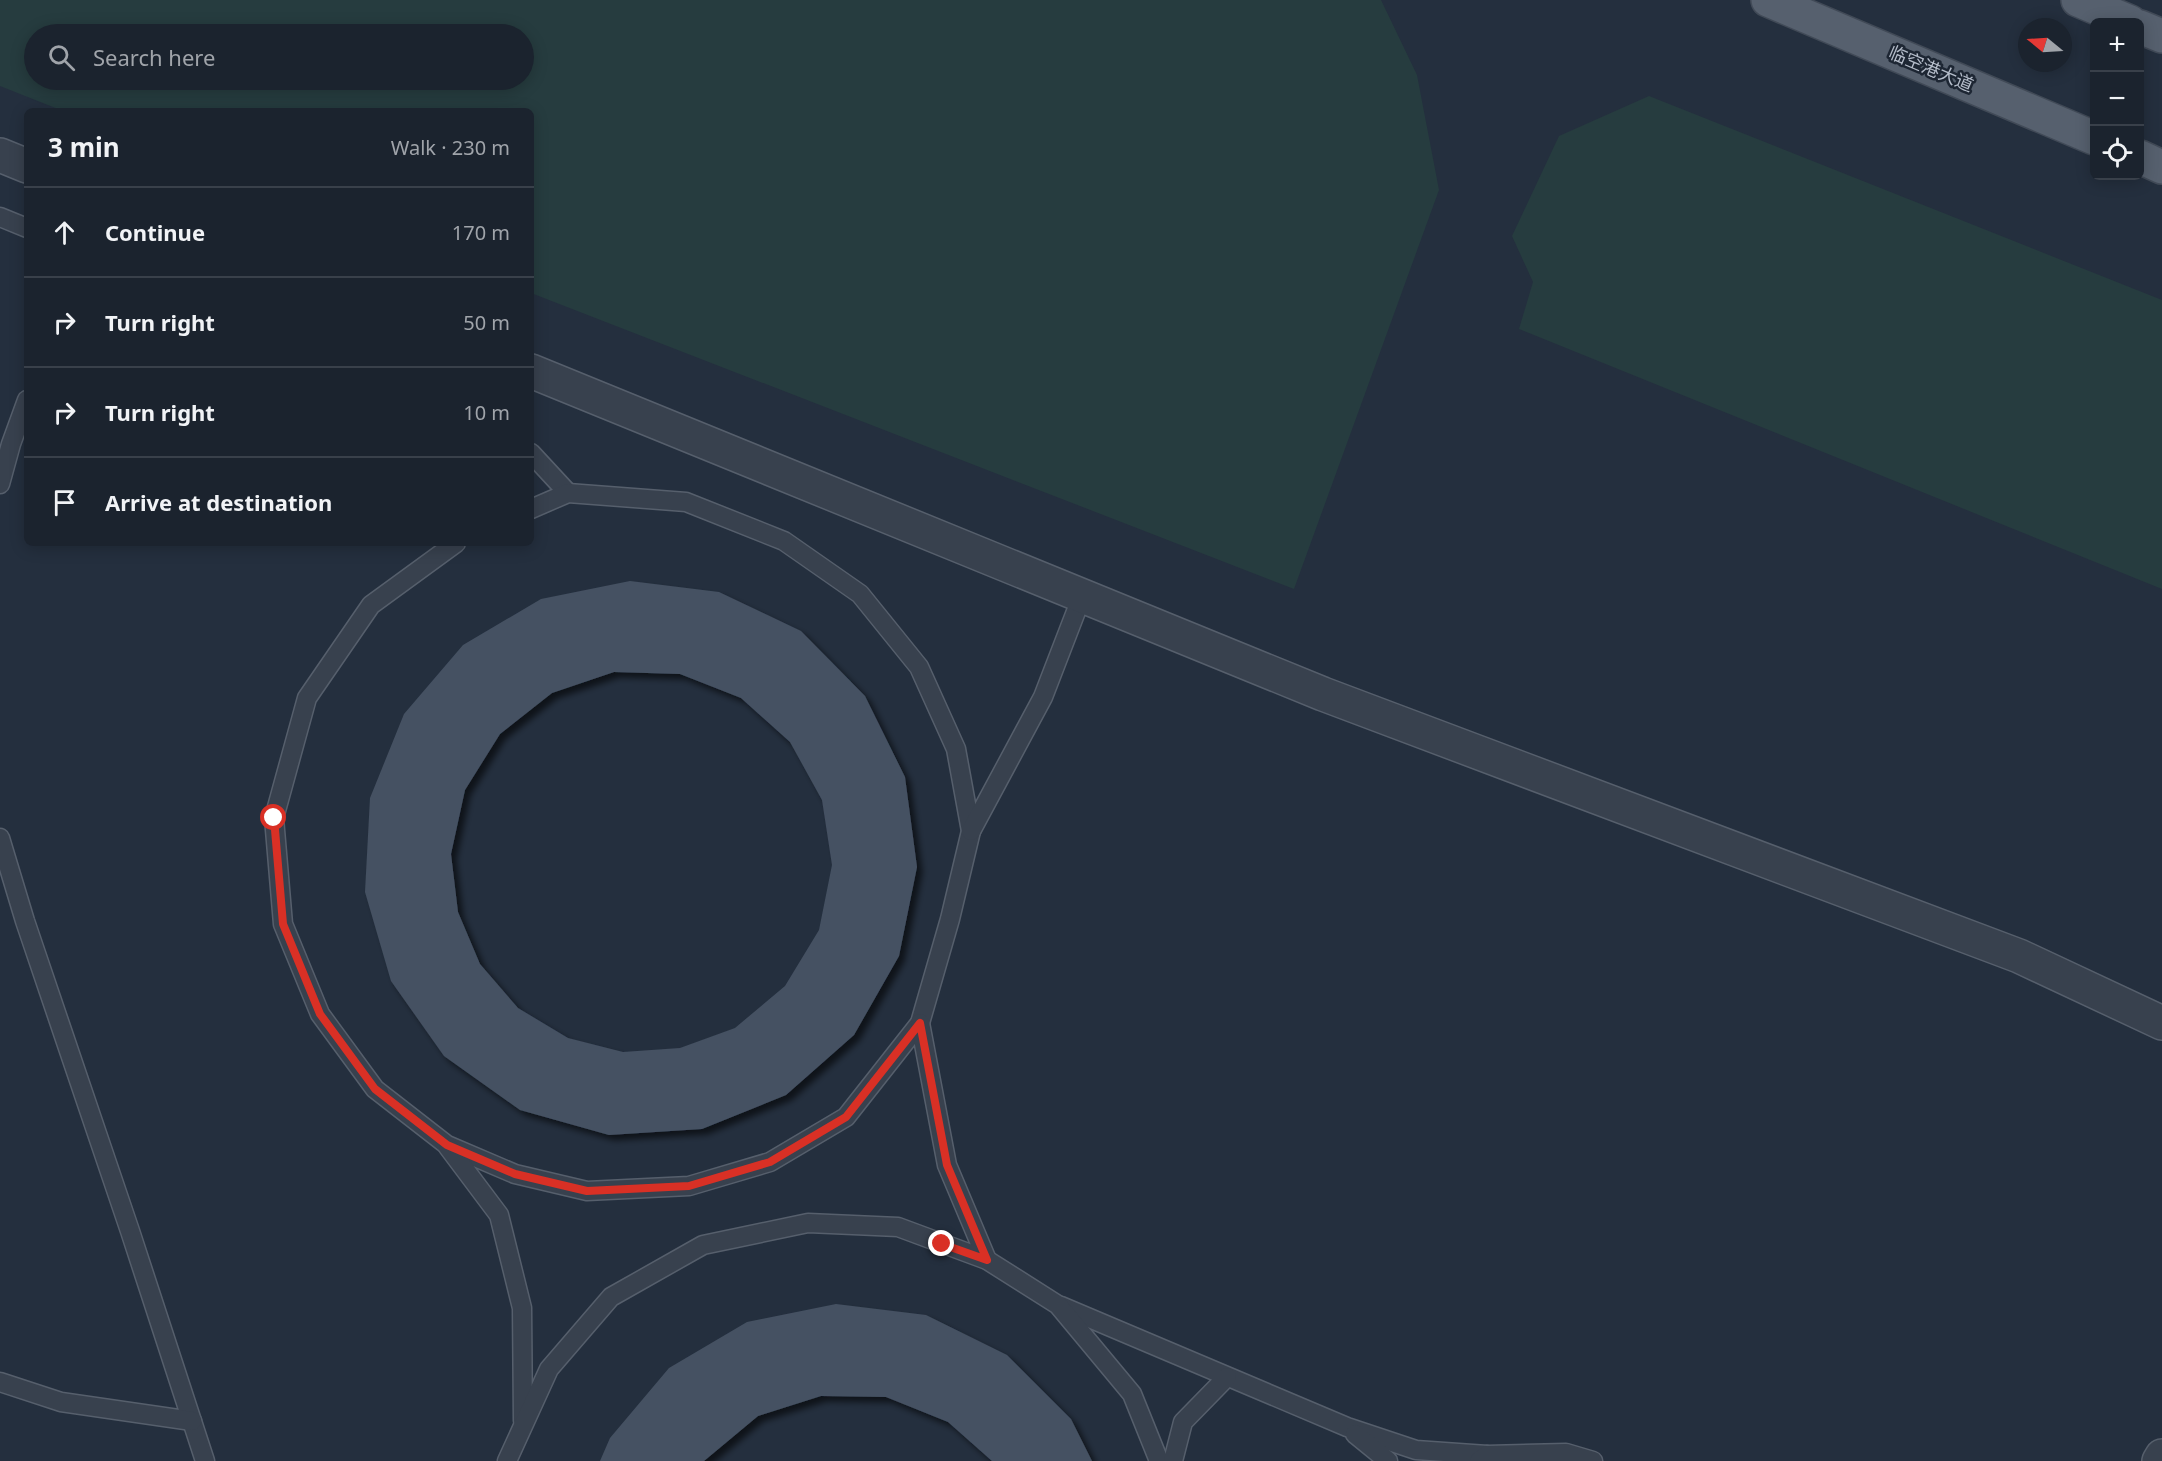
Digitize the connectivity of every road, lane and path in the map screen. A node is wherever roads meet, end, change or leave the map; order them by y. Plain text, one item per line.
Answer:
1 (1768, 0) edge
2 (2078, 0) edge
3 (2121, 18) edge
4 (2144, 29) edge
5 (2162, 36) edge
6 (2090, 136) edge
7 (0, 155) edge
8 (2144, 159) edge
9 (24, 165) edge
10 (2162, 167) edge
11 (0, 217) edge
12 (24, 227) edge
13 (534, 372) edge
14 (24, 408) edge
15 (534, 456) edge
16 (0, 483) edge
17 (568, 494) junction
18 (534, 508) edge
19 (452, 546) edge
20 (1082, 596) junction
21 (970, 831) junction
22 (0, 837) edge
23 (920, 1023) junction
24 (2162, 1023) edge
25 (447, 1145) junction
26 (987, 1260) junction
27 (1058, 1305) junction
28 (1227, 1377) junction
29 (0, 1382) edge
30 (192, 1421) junction
31 (523, 1427) junction
32 (1347, 1427) junction
33 (2162, 1456) edge
34 (1483, 1458) edge
35 (205, 1461) edge
36 (507, 1461) edge
37 (1159, 1461) edge
38 (1173, 1461) edge
39 (1388, 1461) edge
40 (1593, 1461) edge
41 (2159, 1461) edge

1 - 6 main road, 临空港大道
2 - 3 main road
4 - 5 main road
7 - 9 street
8 - 10 main road
11 - 12 lane
13 - 20 street
14 - 16 lane
15 - 17 lane
17 - 18 lane
17 - 21 lane
19 - 25 lane
20 - 21 lane
20 - 24 street
21 - 23 lane
22 - 30 lane
23 - 25 lane
23 - 26 lane
25 - 31 lane
26 - 27 lane
26 - 31 lane
27 - 28 lane
27 - 37 lane
28 - 32 lane
28 - 38 lane
29 - 30 lane
30 - 35 lane
31 - 36 lane
32 - 34 lane
32 - 39 lane
33 - 41 street
34 - 40 lane

